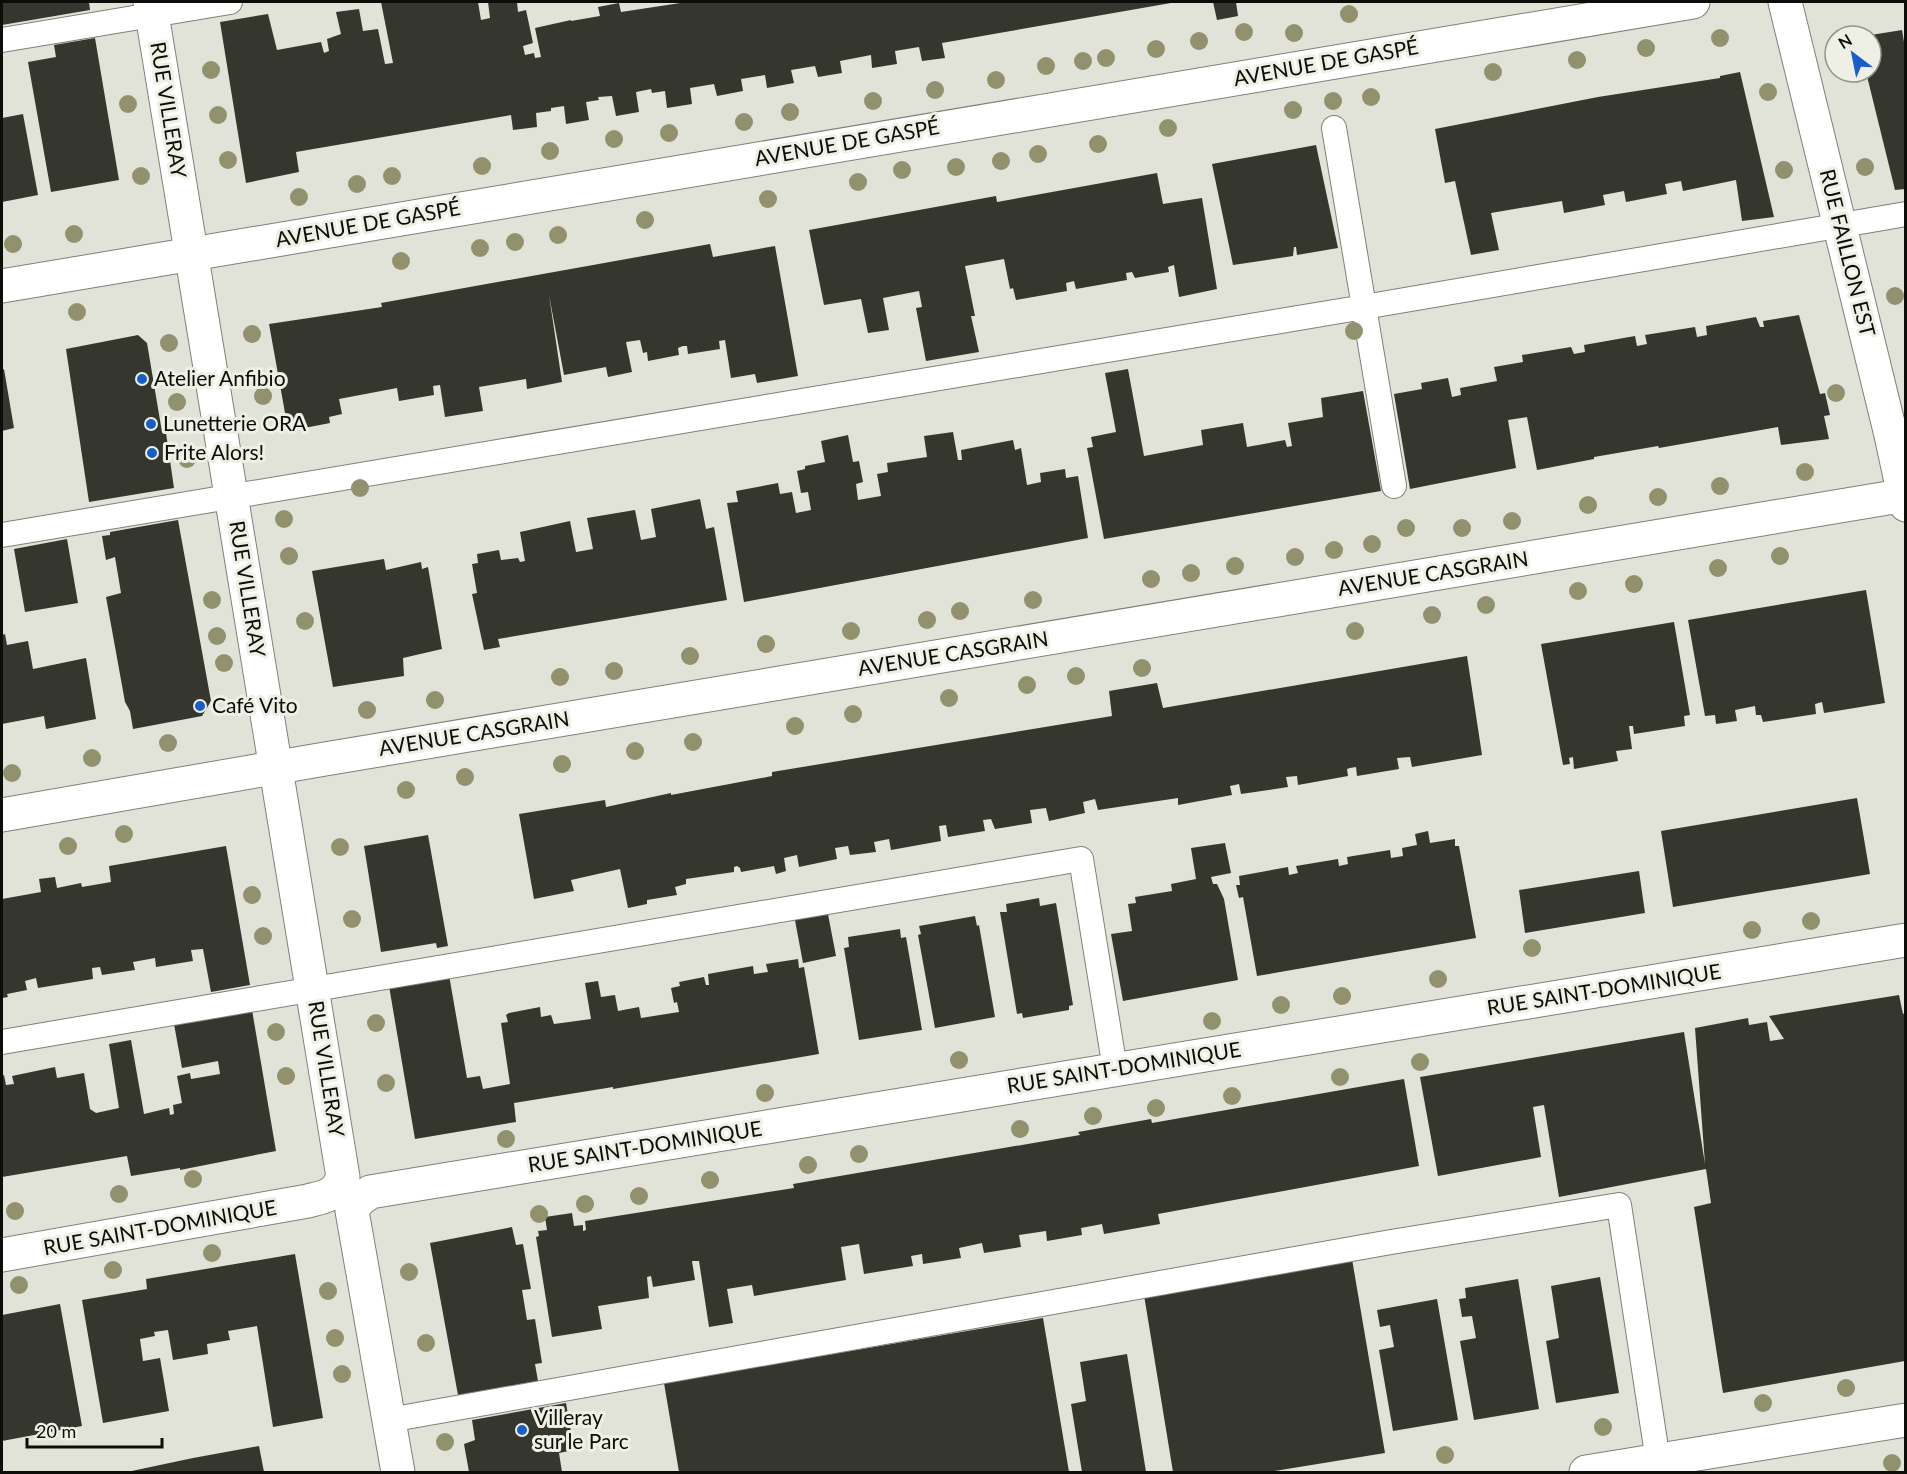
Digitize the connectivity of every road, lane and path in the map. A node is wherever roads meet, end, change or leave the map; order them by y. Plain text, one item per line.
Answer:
1 (230, 2) edge
2 (1693, 2) edge
3 (1785, 2) edge
4 (152, 8) edge
5 (2, 40) edge
6 (1334, 128) dead end
7 (1905, 214) edge
8 (1840, 225) junction
9 (192, 253) junction
10 (2, 286) edge
11 (1364, 307) junction
12 (1394, 486) dead end
13 (232, 496) junction
14 (1905, 498) edge
15 (2, 535) edge
16 (276, 768) junction
17 (2, 815) edge
18 (1905, 940) edge
19 (313, 990) junction
20 (2, 1042) edge
21 (1115, 1069) junction
22 (343, 1177) joint
23 (2, 1255) edge
24 (389, 1420) junction
25 (1905, 1420) edge
26 (1658, 1461) junction
27 (398, 1473) edge
28 (1586, 1473) edge

1 - 4 lane
2 - 9 street, AVENUE DE GASPÉ
3 - 8 street, RUE FAILLON EST
4 - 5 lane
4 - 9 street, RUE VILLERAY
6 - 11 lane
7 - 8 lane
8 - 11 lane
8 - 14 street, RUE FAILLON EST
9 - 10 street, AVENUE DE GASPÉ
9 - 13 street, RUE VILLERAY
11 - 12 lane
11 - 13 lane
13 - 15 lane
13 - 16 street, RUE VILLERAY
14 - 16 street, AVENUE CASGRAIN
16 - 17 street, AVENUE CASGRAIN
16 - 19 street, RUE VILLERAY
18 - 21 street, RUE SAINT-DOMINIQUE
19 - 20 lane
19 - 21 lane
19 - 22 street, RUE VILLERAY
21 - 24 street, RUE SAINT-DOMINIQUE
22 - 23 street, RUE SAINT-DOMINIQUE
24 - 26 lane
24 - 27 street
25 - 26 street
26 - 28 street

